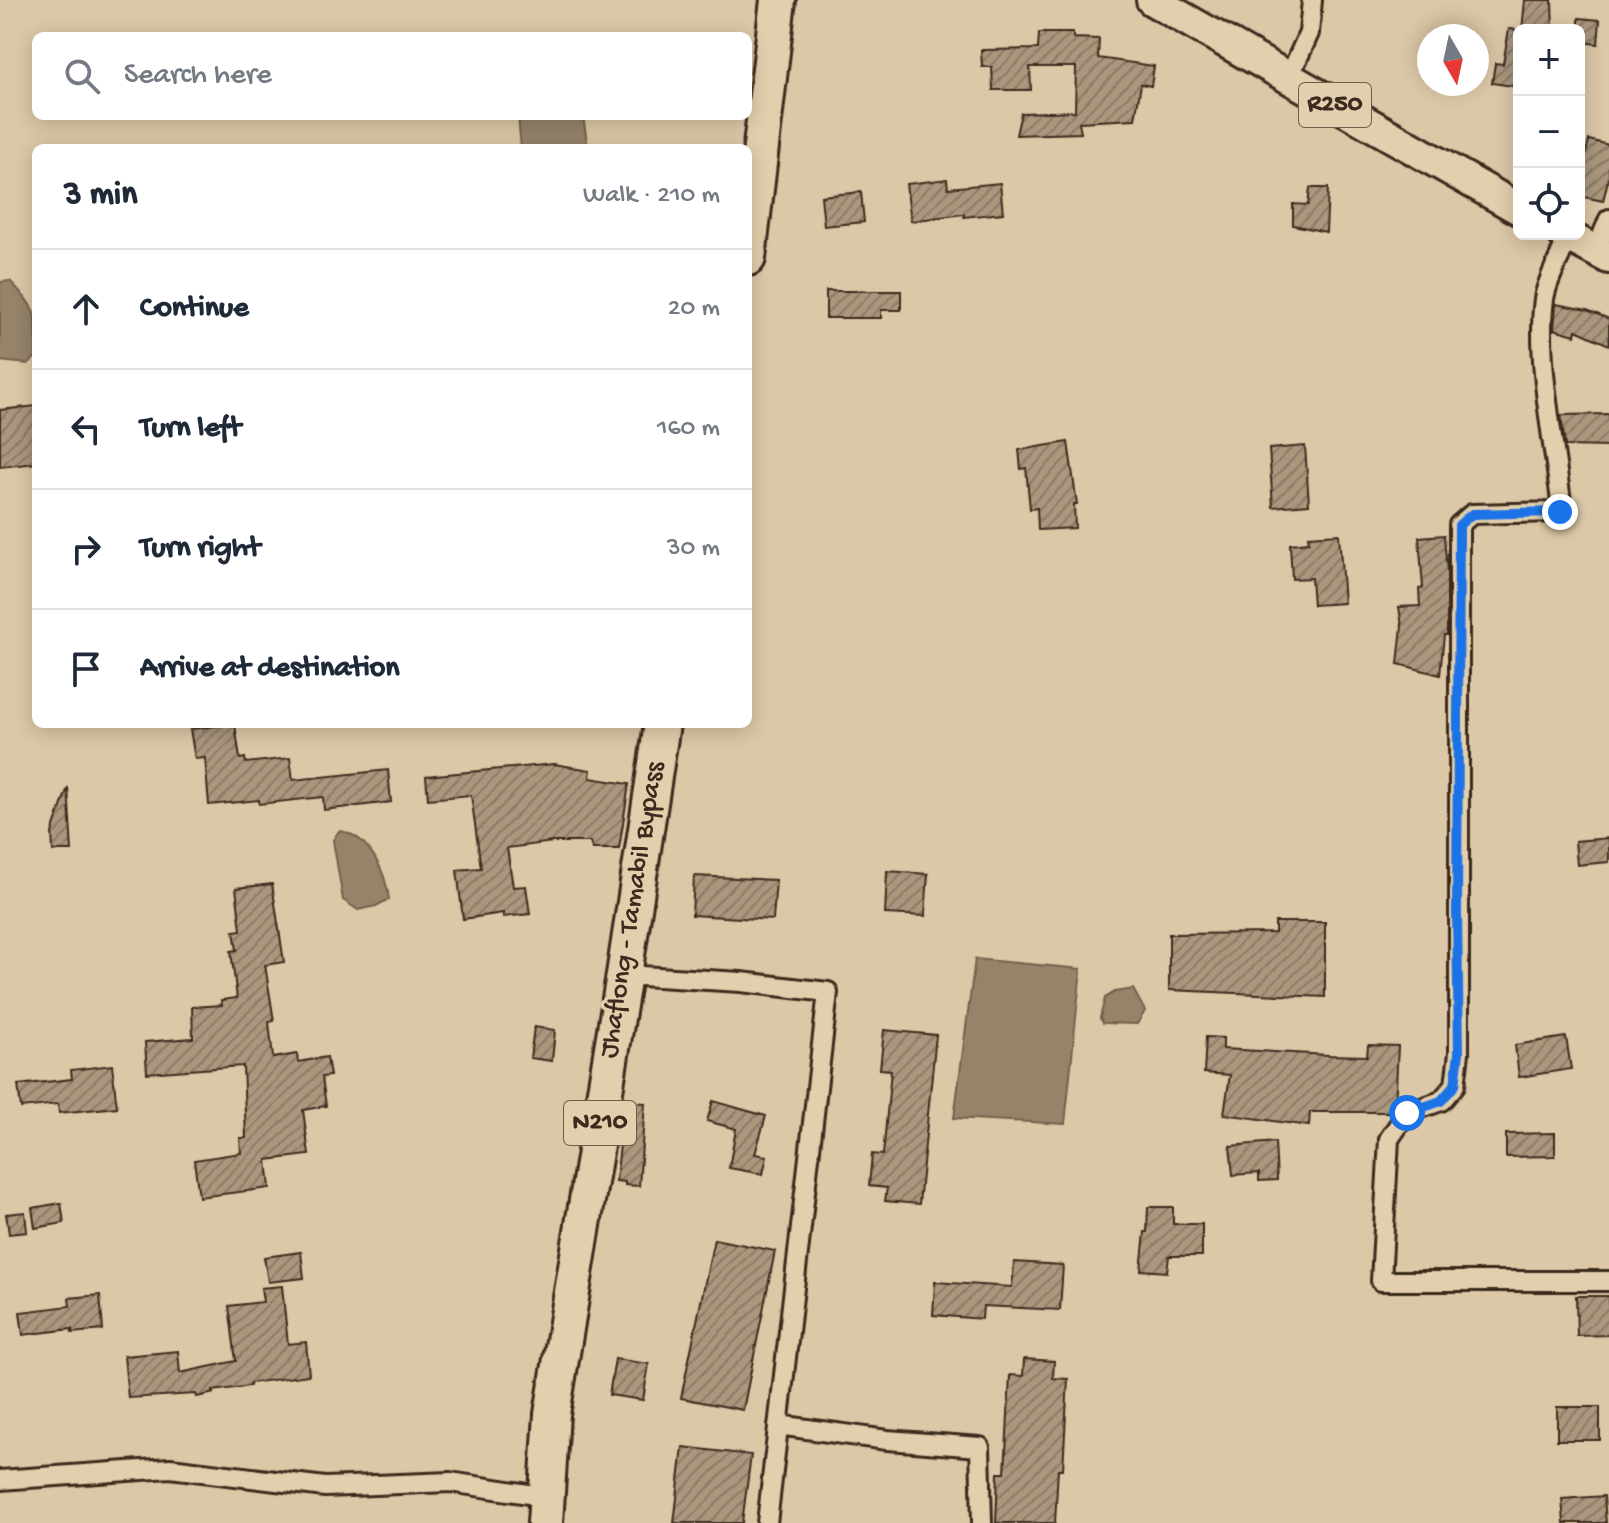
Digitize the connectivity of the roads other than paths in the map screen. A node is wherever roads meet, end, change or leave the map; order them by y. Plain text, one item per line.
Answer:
1 (778, 0) edge
2 (1152, 0) edge
3 (1185, 0) edge
4 (1312, 0) edge
5 (1295, 64) junction
6 (1513, 186) edge
7 (1513, 206) edge
8 (752, 224) edge
9 (1591, 235) edge
10 (661, 728) edge
11 (624, 975) junction
12 (1609, 1281) edge
13 (778, 1425) junction
14 (0, 1480) edge
15 (547, 1510) edge
16 (767, 1523) edge
17 (982, 1523) edge

1 - 8 highway
2 - 7 main road, R250
3 - 5 main road, R250
4 - 5 street
5 - 6 main road, R250
9 - 12 street
10 - 11 highway, Jhaflong - Tamabil Bypass / N210
11 - 13 street
11 - 15 highway, Jhaflong - Tamabil Bypass / N210
13 - 16 street
13 - 17 street
14 - 15 street

